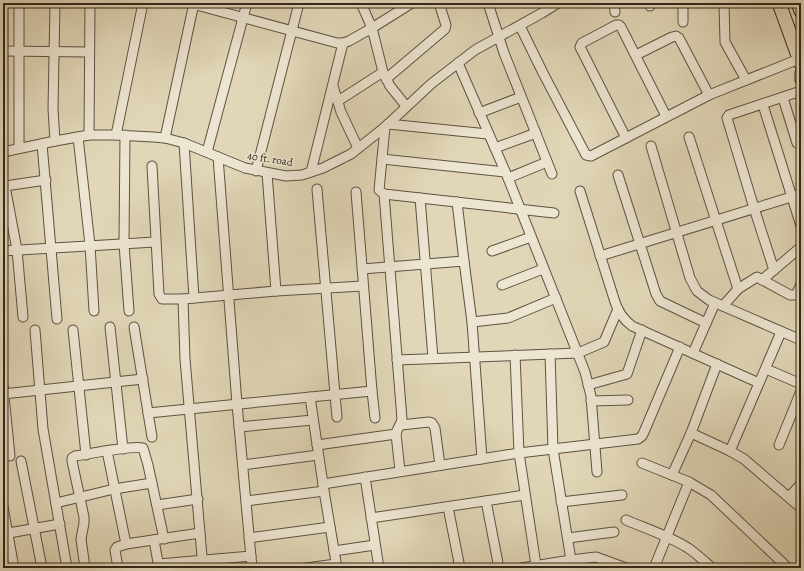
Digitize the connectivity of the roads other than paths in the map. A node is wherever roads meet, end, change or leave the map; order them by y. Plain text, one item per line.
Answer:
1 (19, 3) edge
2 (55, 3) edge
3 (90, 3) edge
4 (143, 3) edge
5 (192, 3) edge
6 (247, 3) edge
7 (299, 3) edge
8 (361, 3) edge
9 (412, 3) edge
10 (439, 3) edge
11 (488, 3) edge
12 (558, 3) edge
13 (683, 3) edge
14 (724, 3) edge
15 (779, 3) edge
16 (798, 3) edge
17 (801, 11) edge
18 (243, 17) junction
19 (683, 22) dead end
20 (520, 26) junction
21 (372, 28) junction
22 (292, 30) junction
23 (499, 36) junction
24 (344, 43) junction
25 (3, 51) edge
26 (19, 51) junction
27 (55, 52) junction
28 (89, 52) junction
29 (636, 55) junction
30 (800, 62) edge
31 (458, 63) junction
32 (801, 73) edge
33 (385, 76) junction
34 (746, 80) junction
35 (801, 80) edge
36 (333, 86) junction
37 (801, 91) edge
38 (710, 95) junction
39 (521, 97) junction
40 (783, 98) junction
41 (338, 101) junction
42 (763, 105) junction
43 (406, 106) junction
44 (479, 113) junction
45 (666, 116) junction
46 (387, 126) junction
47 (536, 133) junction
48 (488, 134) junction
49 (89, 135) junction
50 (120, 135) junction
51 (78, 137) junction
52 (689, 137) dead end
53 (165, 138) junction
54 (626, 138) junction
55 (55, 141) junction
56 (797, 143) dead end
57 (42, 144) junction
58 (184, 144) junction
59 (651, 146) dead end
60 (19, 148) junction
61 (358, 148) junction
62 (495, 148) junction
63 (3, 152) edge
64 (207, 152) junction
65 (218, 157) junction
66 (382, 159) junction
67 (547, 162) junction
68 (152, 166) dead end
69 (256, 171) junction
70 (311, 172) junction
71 (268, 173) junction
72 (552, 174) dead end
73 (506, 175) junction
74 (618, 175) dead end
75 (46, 180) junction
76 (317, 189) dead end
77 (580, 191) dead end
78 (356, 192) dead end
79 (384, 194) junction
80 (797, 195) edge
81 (420, 198) junction
82 (457, 202) junction
83 (754, 208) junction
84 (520, 209) junction
85 (554, 213) dead end
86 (716, 220) junction
87 (801, 226) edge
88 (676, 232) junction
89 (531, 236) junction
90 (155, 242) junction
91 (124, 244) junction
92 (640, 244) junction
93 (90, 245) junction
94 (801, 247) edge
95 (52, 248) junction
96 (18, 250) junction
97 (3, 251) edge
98 (492, 251) dead end
99 (600, 256) junction
100 (464, 261) junction
101 (424, 264) junction
102 (389, 267) junction
103 (362, 269) junction
104 (543, 269) junction
105 (774, 270) junction
106 (762, 280) junction
107 (801, 284) edge
108 (502, 285) dead end
109 (363, 286) junction
110 (325, 288) junction
111 (738, 289) junction
112 (276, 291) junction
113 (230, 294) junction
114 (194, 298) junction
115 (556, 298) junction
116 (183, 299) junction
117 (719, 304) junction
118 (618, 309) junction
119 (94, 311) dead end
120 (129, 311) dead end
121 (23, 318) dead end
122 (57, 319) dead end
123 (472, 322) junction
124 (706, 323) junction
125 (110, 327) dead end
126 (134, 327) dead end
127 (35, 330) dead end
128 (73, 330) dead end
129 (642, 330) junction
130 (781, 332) junction
131 (801, 340) edge
132 (680, 347) junction
133 (578, 353) junction
134 (693, 353) junction
135 (550, 354) junction
136 (515, 355) junction
137 (475, 357) junction
138 (433, 358) junction
139 (397, 360) junction
140 (718, 364) junction
141 (766, 368) junction
142 (143, 379) junction
143 (115, 382) junction
144 (759, 382) junction
145 (801, 384) edge
146 (588, 385) junction
147 (78, 386) junction
148 (40, 390) junction
149 (3, 391) edge
150 (801, 391) edge
151 (372, 392) junction
152 (334, 395) junction
153 (310, 397) junction
154 (628, 400) dead end
155 (592, 401) junction
156 (237, 404) junction
157 (190, 408) junction
158 (148, 413) junction
159 (337, 417) dead end
160 (375, 418) dead end
161 (313, 420) junction
162 (401, 425) junction
163 (239, 426) junction
164 (691, 432) junction
165 (396, 434) junction
166 (152, 437) dead end
167 (595, 444) junction
168 (317, 445) junction
169 (779, 445) dead end
170 (123, 449) junction
171 (553, 449) junction
172 (107, 451) junction
173 (730, 451) junction
174 (519, 453) junction
175 (86, 454) junction
176 (318, 455) junction
177 (10, 456) dead end
178 (482, 459) junction
179 (21, 461) dead end
180 (642, 464) dead end
181 (243, 465) junction
182 (440, 465) junction
183 (400, 471) junction
184 (597, 472) dead end
185 (672, 475) junction
186 (365, 477) junction
187 (689, 482) junction
188 (152, 483) junction
189 (801, 484) edge
190 (323, 487) junction
191 (114, 489) junction
192 (525, 495) junction
193 (622, 495) dead end
194 (80, 497) junction
195 (789, 497) junction
196 (198, 499) junction
197 (246, 501) junction
198 (486, 501) junction
199 (561, 502) junction
200 (56, 503) junction
201 (157, 505) junction
202 (3, 507) edge
203 (448, 507) junction
204 (801, 508) edge
205 (371, 518) junction
206 (626, 520) dead end
207 (60, 524) junction
208 (330, 527) junction
209 (34, 528) junction
210 (614, 532) dead end
211 (5, 533) edge
212 (200, 533) junction
213 (667, 537) junction
214 (249, 538) junction
215 (568, 538) junction
216 (164, 539) junction
217 (154, 540) junction
218 (126, 544) junction
219 (375, 545) junction
220 (334, 551) junction
221 (251, 556) junction
222 (571, 560) junction
223 (203, 564) edge
224 (159, 566) edge
225 (336, 566) edge
226 (536, 566) junction
227 (14, 568) edge
228 (42, 568) edge
229 (68, 568) edge
230 (85, 568) edge
231 (118, 568) edge
232 (252, 568) edge
233 (306, 568) edge
234 (379, 568) edge
235 (460, 568) edge
236 (499, 568) edge
237 (521, 568) edge
238 (626, 568) edge
239 (654, 568) edge
240 (712, 568) edge
241 (788, 568) edge

1 - 26 street
2 - 27 street
3 - 28 street
4 - 50 street
5 - 18 street
5 - 53 street
6 - 18 street
7 - 22 street
8 - 21 street
9 - 21 street
10 - 33 street
11 - 23 street
12 - 20 street, 40 ft. road
13 - 19 street
14 - 34 street
15 - 30 highway
16 - 17 highway
18 - 22 street
18 - 64 street
20 - 23 street, 40 ft. road
20 - 54 street
21 - 24 street
21 - 33 street
22 - 24 street
22 - 69 street
23 - 31 street, 40 ft. road
23 - 39 street
24 - 36 street
25 - 26 street
26 - 27 street
26 - 60 street
27 - 28 street
27 - 55 street
28 - 49 street
29 - 38 street
29 - 45 street
29 - 54 street
30 - 34 street
31 - 43 street, 40 ft. road
31 - 44 street
32 - 35 main road
33 - 41 street
33 - 43 street
34 - 38 street
36 - 41 street
36 - 70 street
37 - 40 street
38 - 45 street
39 - 44 street
39 - 47 street
40 - 42 street
40 - 56 street
41 - 61 street
42 - 80 street
42 - 83 street
43 - 46 street, 40 ft. road
44 - 48 street
45 - 54 street
46 - 48 street
46 - 61 street, 40 ft. road
46 - 66 street
47 - 62 street
47 - 67 street
48 - 62 street
49 - 50 street, 40 ft. road
49 - 51 street, 40 ft. road
50 - 53 street, 40 ft. road
50 - 91 street
51 - 55 street, 40 ft. road
51 - 93 street
52 - 86 street
53 - 58 street, 40 ft. road
55 - 57 street, 40 ft. road
57 - 60 street, 40 ft. road
57 - 75 street
58 - 64 street, 40 ft. road
58 - 114 street
59 - 88 street
60 - 63 street, 40 ft. road
61 - 70 street, 40 ft. road
62 - 73 street
64 - 65 street, 40 ft. road
65 - 69 street, 40 ft. road
65 - 113 street
66 - 73 street
66 - 79 street
67 - 72 street
67 - 73 street
68 - 90 street
69 - 71 street, 40 ft. road
70 - 71 street, 40 ft. road
71 - 112 street
73 - 84 street
74 - 92 street
75 - 95 street
75 - 96 street
76 - 110 street
77 - 99 street
78 - 103 street
79 - 81 street
79 - 102 street
80 - 83 street
80 - 87 street
81 - 82 street
81 - 101 street
82 - 84 street
82 - 100 street
83 - 86 street
83 - 105 street
84 - 85 street
84 - 89 street
86 - 88 street
86 - 111 street
88 - 92 street
88 - 117 street
89 - 98 street
89 - 104 street
90 - 91 street
90 - 116 street
91 - 93 street
91 - 120 street
92 - 99 street
92 - 124 street
93 - 95 street
93 - 119 street
94 - 105 street
95 - 96 street
95 - 122 street
96 - 97 street
96 - 121 street
99 - 118 street
100 - 101 street
100 - 123 street
101 - 102 street
101 - 138 street
102 - 103 street
102 - 139 street
103 - 109 street
104 - 108 street
104 - 115 street
105 - 106 street
106 - 107 street
106 - 111 street
109 - 110 street
109 - 151 street
110 - 112 street
110 - 152 street
111 - 117 street
112 - 113 street
113 - 114 street
113 - 156 street
114 - 116 street
115 - 123 street
115 - 133 street
116 - 157 street
117 - 124 street
117 - 130 street
118 - 129 street
118 - 133 street
123 - 137 street
124 - 134 street
125 - 143 street
126 - 142 street
127 - 148 street
128 - 147 street
129 - 132 street
129 - 146 street
130 - 131 street
130 - 141 street
132 - 134 street
132 - 167 street
133 - 135 street
133 - 146 street
134 - 140 street
135 - 136 street
135 - 171 street
136 - 137 street
136 - 174 street
137 - 138 street
137 - 178 street
138 - 139 street
139 - 162 street
140 - 144 street
140 - 164 street
141 - 144 street
141 - 145 street
142 - 143 street
142 - 158 street
143 - 147 street
143 - 170 street
144 - 173 street
146 - 155 street
147 - 148 street
147 - 175 street
148 - 149 street
148 - 200 street
149 - 177 street
150 - 169 street
151 - 152 street
151 - 160 street
152 - 153 street
152 - 159 street
153 - 156 street
153 - 161 street
154 - 155 street
155 - 167 street
156 - 157 street
156 - 163 street
157 - 158 street
157 - 196 street
158 - 166 street
161 - 163 street
161 - 168 street
162 - 165 street
162 - 182 street
163 - 181 street
164 - 173 street
164 - 185 street
165 - 168 street
165 - 183 street
167 - 171 street
167 - 184 street
168 - 176 street
170 - 172 street
170 - 188 street
171 - 174 street
171 - 199 street
172 - 175 street
172 - 191 street
173 - 195 street
174 - 178 street
174 - 192 street
175 - 194 street
176 - 181 street
176 - 190 street
178 - 182 street
179 - 209 street
180 - 185 street
181 - 197 street
182 - 183 street
183 - 186 street
185 - 187 street
186 - 190 street
186 - 205 street
187 - 213 street
187 - 241 street
188 - 191 street
188 - 201 street
189 - 195 street
190 - 197 street
190 - 208 street
191 - 194 street
191 - 218 street
192 - 198 street
192 - 226 street
193 - 199 street
194 - 200 street
194 - 230 street
195 - 204 street
196 - 201 street
196 - 212 street
197 - 214 street
198 - 203 street
198 - 236 street
199 - 215 street
200 - 207 street
201 - 216 street
202 - 211 street
203 - 205 street
203 - 235 street
205 - 219 street
206 - 213 street
207 - 209 street
207 - 229 street
208 - 214 street
208 - 220 street
209 - 211 street
209 - 228 street
210 - 215 street
211 - 227 street
212 - 216 street
212 - 223 street
213 - 239 street
213 - 240 street
214 - 221 street
215 - 222 street
216 - 217 street
217 - 218 street
217 - 224 street
218 - 231 street
219 - 220 street
219 - 234 street
220 - 225 street
221 - 223 street
221 - 232 street
222 - 226 street
222 - 238 street
223 - 224 street
225 - 233 street
226 - 237 street

